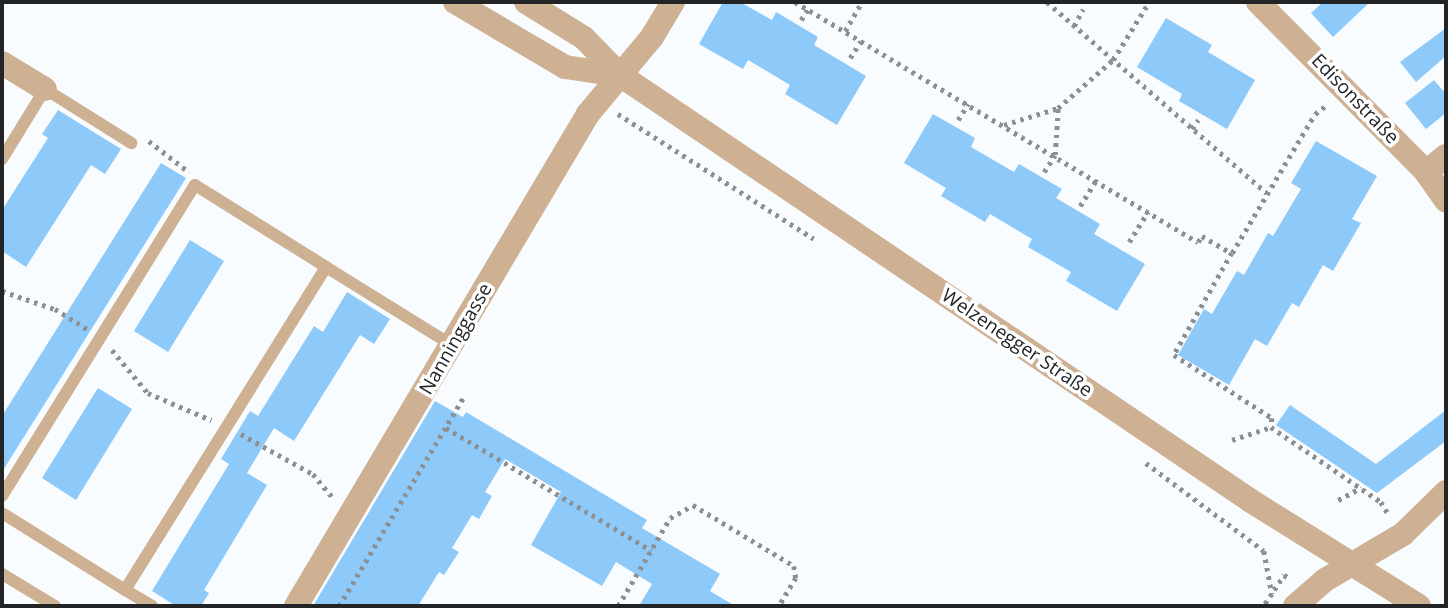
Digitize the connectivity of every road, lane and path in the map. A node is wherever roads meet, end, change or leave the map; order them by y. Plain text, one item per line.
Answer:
1 (455, 2) edge
2 (526, 2) edge
3 (673, 2) edge
4 (795, 2) edge
5 (862, 2) edge
6 (1047, 2) edge
7 (1149, 2) edge
8 (1271, 6) edge
9 (808, 9) junction
10 (1083, 9) dead end
11 (801, 20) dead end
12 (1074, 26) junction
13 (845, 31) junction
14 (861, 41) junction
15 (850, 58) dead end
16 (1113, 61) junction
17 (2, 63) edge
18 (620, 75) junction
19 (45, 89) junction
20 (1346, 90) junction
21 (968, 104) junction
22 (1058, 108) junction
23 (615, 113) dead end
24 (958, 120) dead end
25 (1198, 120) dead end
26 (1004, 125) junction
27 (1192, 129) junction
28 (131, 143) joint
29 (1055, 155) junction
30 (1446, 156) edge
31 (2, 159) edge
32 (1044, 172) dead end
33 (1426, 172) junction
34 (1096, 180) junction
35 (195, 185) junction
36 (1267, 193) junction
37 (1446, 201) edge
38 (1080, 206) dead end
39 (1148, 212) junction
40 (1129, 242) dead end
41 (824, 246) dead end
42 (1232, 253) junction
43 (326, 267) junction
44 (2, 291) edge
45 (100, 337) junction
46 (452, 345) junction
47 (463, 398) dead end
48 (227, 427) junction
49 (1271, 427) junction
50 (446, 428) junction
51 (1232, 440) dead end
52 (1139, 457) dead end
53 (1361, 488) junction
54 (1446, 492) edge
55 (2, 496) edge
56 (1338, 500) dead end
57 (354, 510) junction
58 (1387, 512) dead end
59 (2, 513) edge
60 (651, 550) junction
61 (1353, 563) junction
62 (2, 574) edge
63 (1284, 575) dead end
64 (125, 590) junction
65 (1272, 594) junction
66 (55, 606) edge
67 (152, 606) edge
68 (296, 606) edge
69 (339, 606) edge
70 (618, 606) edge
71 (779, 606) edge
72 (1264, 606) edge
73 (1295, 606) edge
74 (1419, 606) edge

1 - 18 street, Welzenegger Straße
2 - 18 street, Welzenegger Straße
3 - 18 street, Nanninggasse
4 - 9 path
5 - 13 path
6 - 12 path
7 - 16 path
8 - 20 street, Edisonstraße
9 - 11 path
9 - 13 path
10 - 12 path
12 - 16 path
13 - 14 path
14 - 15 path
14 - 21 path
16 - 22 path
16 - 27 path
17 - 19 street
18 - 46 street, Nanninggasse
18 - 61 street, Welzenegger Straße
19 - 28 lane
19 - 31 lane
20 - 33 street, Edisonstraße
20 - 36 path
21 - 24 path
21 - 26 path
22 - 26 path
22 - 29 path
23 - 41 path
25 - 27 path
26 - 29 path
27 - 36 path
28 - 35 path
29 - 32 path
29 - 34 path
30 - 33 street
33 - 37 street, Edisonstraße
34 - 38 path
34 - 39 path
35 - 43 lane
35 - 45 lane
36 - 42 path
39 - 40 path
39 - 42 path
42 - 49 path
43 - 46 lane
43 - 48 lane
44 - 45 path
45 - 48 path
45 - 55 lane
46 - 57 street, Nanninggasse
47 - 50 path
48 - 57 path
48 - 64 lane
49 - 51 path
49 - 53 path
50 - 60 path
50 - 69 path
52 - 65 path
53 - 56 path
53 - 58 path
54 - 61 street
57 - 68 street, Nanninggasse
59 - 64 lane
60 - 70 path
60 - 71 path
61 - 73 street
61 - 74 street, Welzenegger Straße
62 - 66 lane
63 - 65 path
64 - 67 lane
65 - 72 path

